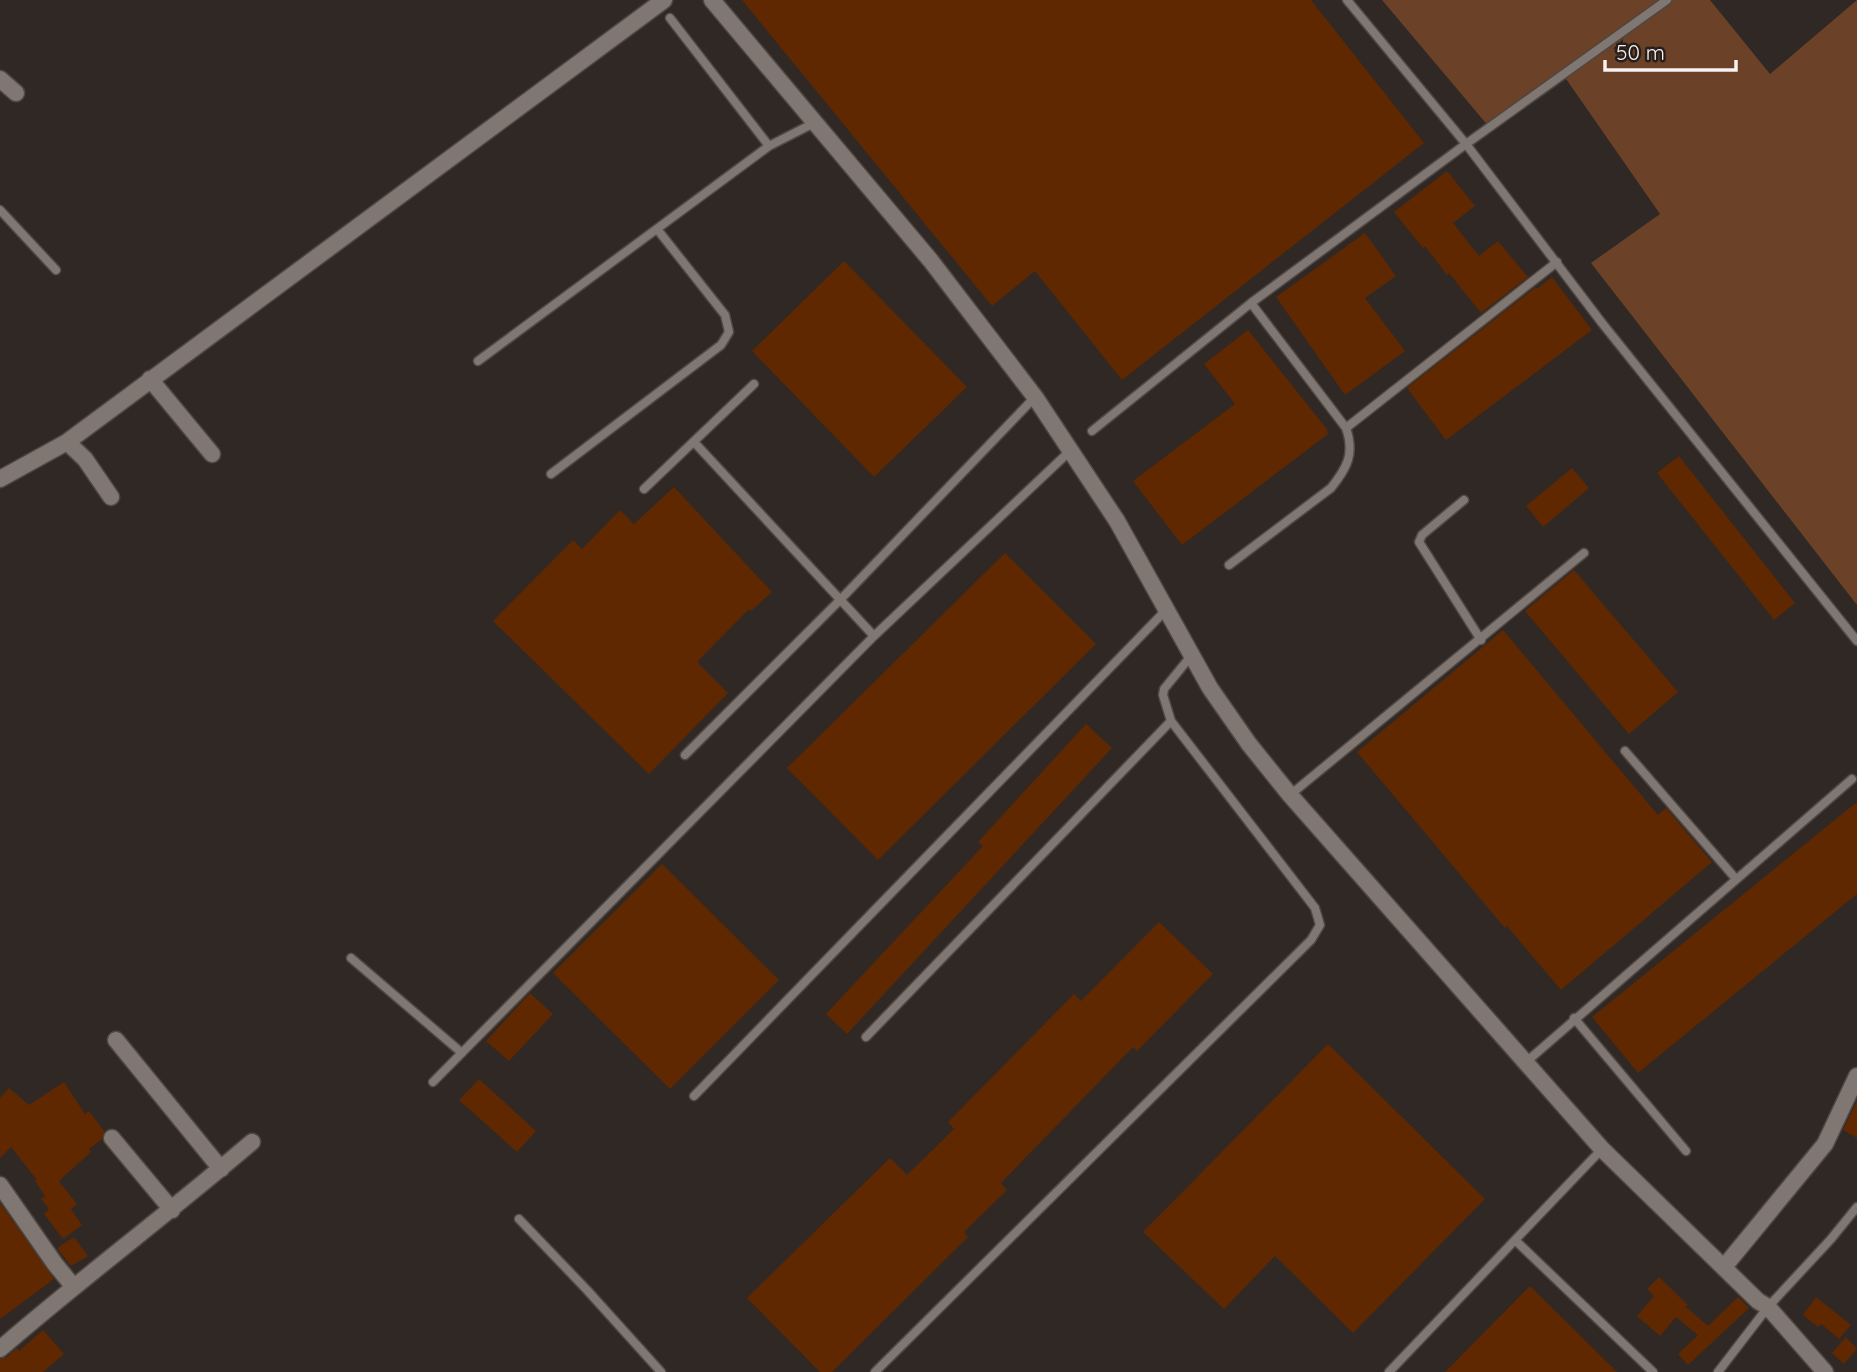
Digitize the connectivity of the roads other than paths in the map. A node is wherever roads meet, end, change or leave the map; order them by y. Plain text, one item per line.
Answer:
1 (664, 0) edge
2 (712, 0) edge
3 (1347, 0) edge
4 (1667, 0) edge
5 (670, 18) dead end
6 (0, 79) edge
7 (16, 93) dead end
8 (814, 123) junction
9 (1466, 144) junction
10 (769, 146) junction
11 (0, 210) edge
12 (657, 229) junction
13 (1557, 262) junction
14 (56, 270) dead end
15 (1251, 303) junction
16 (478, 361) dead end
17 (150, 379) junction
18 (754, 384) dead end
19 (1035, 397) junction
20 (1346, 428) junction
21 (1092, 430) dead end
22 (67, 442) junction
23 (694, 442) junction
24 (1071, 450) junction
25 (212, 454) dead end
26 (551, 474) dead end
27 (0, 479) edge
28 (644, 489) dead end
29 (111, 497) dead end
30 (1464, 500) dead end
31 (1584, 554) dead end
32 (1229, 565) dead end
33 (840, 600) junction
34 (1167, 609) junction
35 (874, 636) junction
36 (1481, 640) junction
37 (1857, 641) edge
38 (1191, 656) junction
39 (1171, 721) junction
40 (1625, 751) dead end
41 (685, 755) dead end
42 (1852, 779) dead end
43 (1290, 795) junction
44 (1736, 879) junction
45 (351, 958) dead end
46 (1574, 1018) junction
47 (866, 1037) dead end
48 (117, 1040) dead end
49 (463, 1053) junction
50 (1525, 1063) junction
51 (1857, 1076) edge
52 (433, 1082) dead end
53 (694, 1096) dead end
54 (112, 1139) dead end
55 (252, 1142) dead end
56 (1602, 1149) junction
57 (1686, 1152) dead end
58 (221, 1169) junction
59 (0, 1185) edge
60 (1857, 1206) edge
61 (172, 1210) junction
62 (519, 1219) dead end
63 (1516, 1241) junction
64 (1724, 1266) junction
65 (73, 1286) junction
66 (1768, 1307) junction
67 (0, 1349) edge
68 (662, 1372) edge
69 (875, 1372) edge
70 (1389, 1372) edge
71 (1653, 1372) edge
72 (1718, 1372) edge
73 (1825, 1372) edge

1 - 17 street
2 - 8 street
3 - 9 lane
4 - 9 lane
5 - 10 lane
6 - 7 street
8 - 10 lane
8 - 19 street
9 - 13 lane
9 - 15 lane
10 - 12 lane
11 - 14 lane
12 - 16 lane
12 - 26 lane
13 - 20 lane
13 - 37 lane
15 - 20 lane
15 - 21 lane
17 - 22 street
17 - 25 street
18 - 23 lane
19 - 24 street
19 - 33 lane
20 - 32 lane
22 - 27 street
22 - 29 street
23 - 28 lane
23 - 33 lane
24 - 34 street
24 - 35 lane
30 - 36 lane
31 - 36 lane
33 - 35 lane
33 - 41 lane
34 - 38 street
34 - 53 lane
35 - 49 lane
36 - 43 lane
38 - 39 lane
38 - 43 street
39 - 47 lane
39 - 69 lane
40 - 44 lane
42 - 44 lane
43 - 50 street
44 - 46 lane
45 - 49 lane
46 - 50 lane
46 - 57 lane
48 - 58 street
49 - 52 lane
50 - 56 street
51 - 64 street
54 - 61 street
55 - 58 street
56 - 63 lane
56 - 64 street
58 - 61 street
59 - 65 street
60 - 66 lane
61 - 65 street
62 - 68 lane
63 - 70 lane
63 - 71 lane
64 - 66 street
65 - 67 street
66 - 72 lane
66 - 73 street

